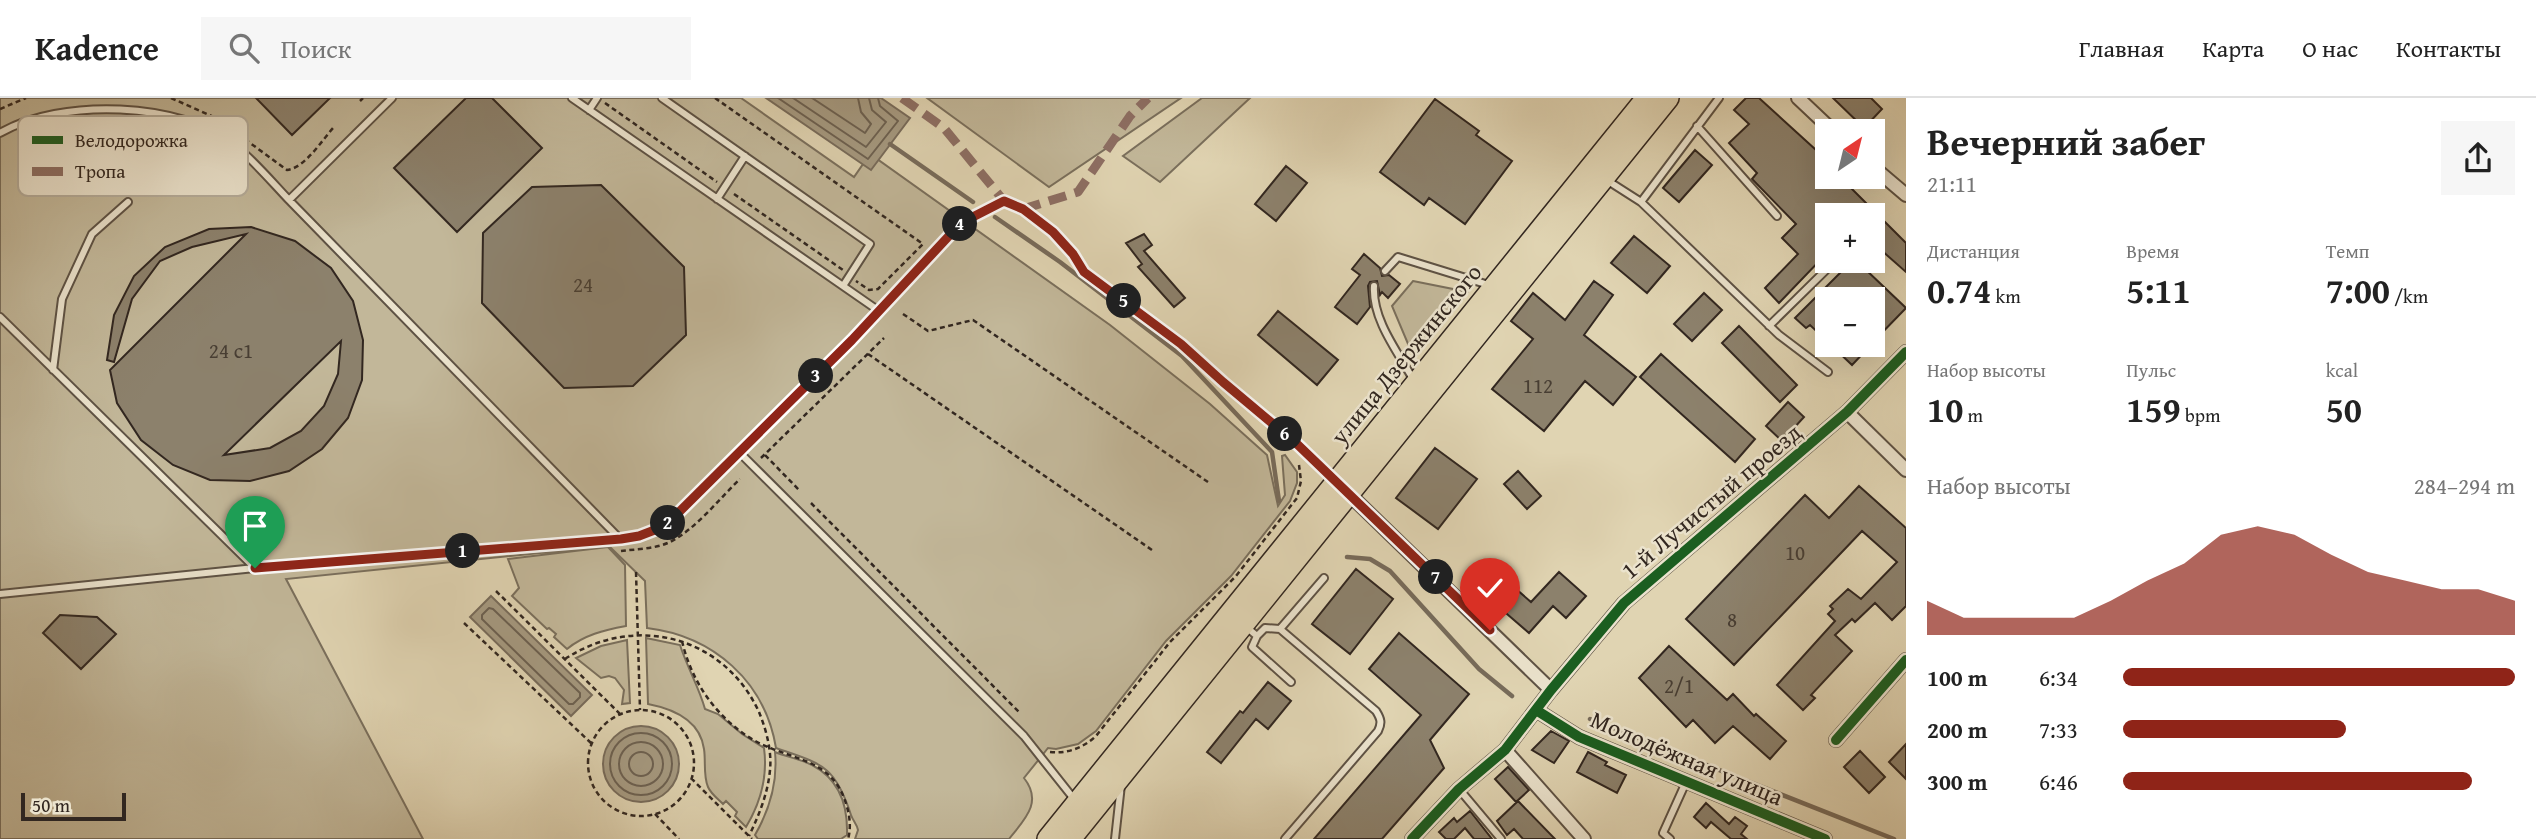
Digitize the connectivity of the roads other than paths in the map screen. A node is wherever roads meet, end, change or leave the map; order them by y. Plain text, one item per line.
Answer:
1 (392, 98) edge
2 (572, 98) edge
3 (597, 98) edge
4 (662, 98) edge
5 (1647, 98) edge
6 (1668, 98) edge
7 (1718, 98) edge
8 (1798, 98) edge
9 (589, 110) junction
10 (43, 116) edge
11 (163, 116) edge
12 (1820, 119) edge
13 (18, 123) edge
14 (1697, 126) junction
15 (0, 133) edge
16 (745, 156) junction
17 (248, 158) edge
18 (1885, 177) edge
19 (1604, 178) junction
20 (1906, 195) edge
21 (717, 199) junction
22 (289, 200) junction
23 (128, 202) dead end
24 (1640, 202) junction
25 (1777, 216) dead end
26 (961, 223) road end
27 (1385, 271) dead end
28 (1823, 273) edge
29 (843, 286) junction
30 (1374, 286) dead end
31 (1494, 286) junction
32 (879, 311) junction
33 (0, 317) edge
34 (1769, 326) junction
35 (1906, 352) edge
36 (53, 370) junction
37 (1828, 372) dead end
38 (1223, 382) road end
39 (1416, 384) junction
40 (1847, 412) junction
41 (740, 453) junction
42 (1906, 470) edge
43 (1343, 489) junction
44 (621, 539) junction
45 (255, 568) junction
46 (1324, 578) dead end
47 (0, 594) edge
48 (1280, 629) junction
49 (1250, 630) junction
50 (1906, 660) edge
51 (1291, 682) dead end
52 (1551, 690) junction
53 (1536, 710) junction
54 (1836, 740) dead end
55 (1505, 750) junction
56 (1121, 776) junction
57 (1687, 780) junction
58 (1459, 789) junction
59 (1082, 810) junction
60 (1663, 833) junction
61 (1048, 839) edge
62 (1070, 839) edge
63 (1115, 839) edge
64 (1285, 839) edge
65 (1412, 839) edge
66 (1501, 839) edge
67 (1584, 839) edge
68 (1654, 839) edge
69 (1670, 839) edge
70 (1825, 839) edge

1 - 22 lane
2 - 9 lane
3 - 9 lane
4 - 16 lane
5 - 31 main road, улица Дзержинского
6 - 19 main road, улица Дзержинского
7 - 14 lane
8 - 12 street
9 - 21 lane
10 - 11 lane
13 - 15 lane
14 - 24 lane
14 - 25 lane
16 - 21 lane
16 - 29 lane
17 - 22 lane
18 - 20 street
19 - 24 lane
19 - 43 main road, улица Дзержинского
21 - 29 lane
22 - 44 lane
23 - 36 lane
24 - 34 lane
26 - 32 lane
27 - 31 lane
28 - 34 lane
29 - 32 lane
30 - 39 lane
31 - 39 main road, улица Дзержинского
32 - 41 lane
33 - 36 lane
34 - 37 lane
35 - 40 street, 1-й Лучистый проезд
36 - 45 lane
38 - 43 lane
39 - 43 main road, улица Дзержинского
40 - 42 street
40 - 52 street, 1-й Лучистый проезд
41 - 44 lane
41 - 59 lane
43 - 49 main road, улица Дзержинского
43 - 52 street
43 - 59 main road, улица Дзержинского
44 - 45 lane
45 - 47 lane
46 - 48 lane
48 - 49 lane
48 - 64 lane
49 - 51 lane
49 - 56 main road, улица Дзержинского
50 - 54 street
52 - 53 street, 1-й Лучистый проезд
53 - 55 street, 1-й Лучистый проезд
53 - 57 street, Молодёжная улица
55 - 58 street, 1-й Лучистый проезд
55 - 67 street
56 - 59 main road, улица Дзержинского
56 - 63 lane
57 - 60 lane
57 - 70 street, Молодёжная улица
58 - 65 street, 1-й Лучистый проезд
58 - 66 lane
59 - 61 main road, улица Дзержинского
59 - 62 main road, улица Дзержинского
60 - 68 lane
60 - 69 lane

